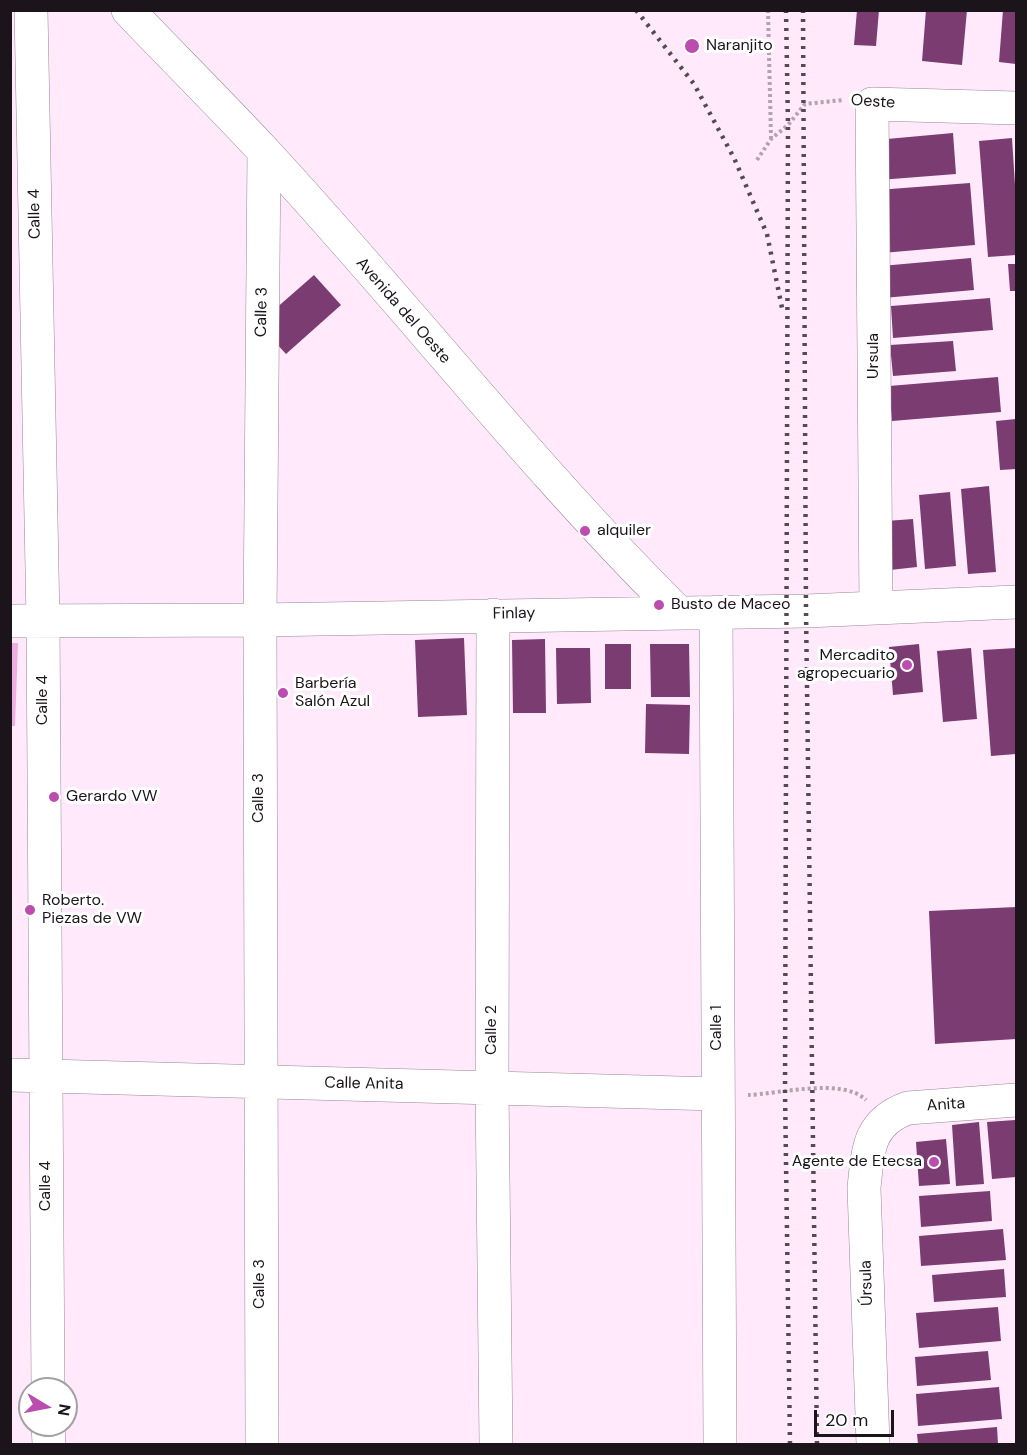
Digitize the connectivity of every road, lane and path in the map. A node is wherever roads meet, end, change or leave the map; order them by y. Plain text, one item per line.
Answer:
1 (31, 10) edge
2 (128, 10) edge
3 (768, 10) edge
4 (872, 104) junction
5 (1017, 108) edge
6 (771, 138) junction
7 (264, 151) junction
8 (757, 160) dead end
9 (1017, 602) edge
10 (876, 608) junction
11 (678, 612) junction
12 (716, 612) junction
13 (493, 615) junction
14 (43, 620) junction
15 (260, 620) junction
16 (10, 621) edge
17 (10, 1075) edge
18 (45, 1076) junction
19 (259, 1082) junction
20 (492, 1088) junction
21 (717, 1095) junction
22 (1017, 1100) edge
23 (880, 1124) junction
24 (48, 1377) edge
25 (262, 1444) edge
26 (496, 1444) edge
27 (720, 1444) edge
28 (873, 1444) edge

1 - 14 street, Calle 4
2 - 7 street, Avenida del Oeste
3 - 6 path
4 - 5 street, Oeste
4 - 6 path, Oeste
4 - 10 street, Ursula
6 - 8 path, Oeste
7 - 11 street, Avenida del Oeste
7 - 15 street, Calle 3
9 - 10 street, Finlay
10 - 12 street, Finlay
11 - 12 street, Finlay
11 - 13 street, Finlay
12 - 21 street, Calle 1
13 - 15 street, Finlay
13 - 20 street, Calle 2
14 - 15 street, Finlay
14 - 16 street, Finlay
14 - 18 street, Calle 4
15 - 19 street, Calle 3
17 - 18 street, Calle Anita
18 - 19 street, Calle Anita
18 - 24 street, Calle 4
19 - 20 street, Calle Anita
19 - 25 street, Calle 3
20 - 21 street, Calle Anita
20 - 26 street, Calle 2
21 - 23 path
21 - 27 street, Calle 1
22 - 23 street, Anita
23 - 28 street, Úrsula

